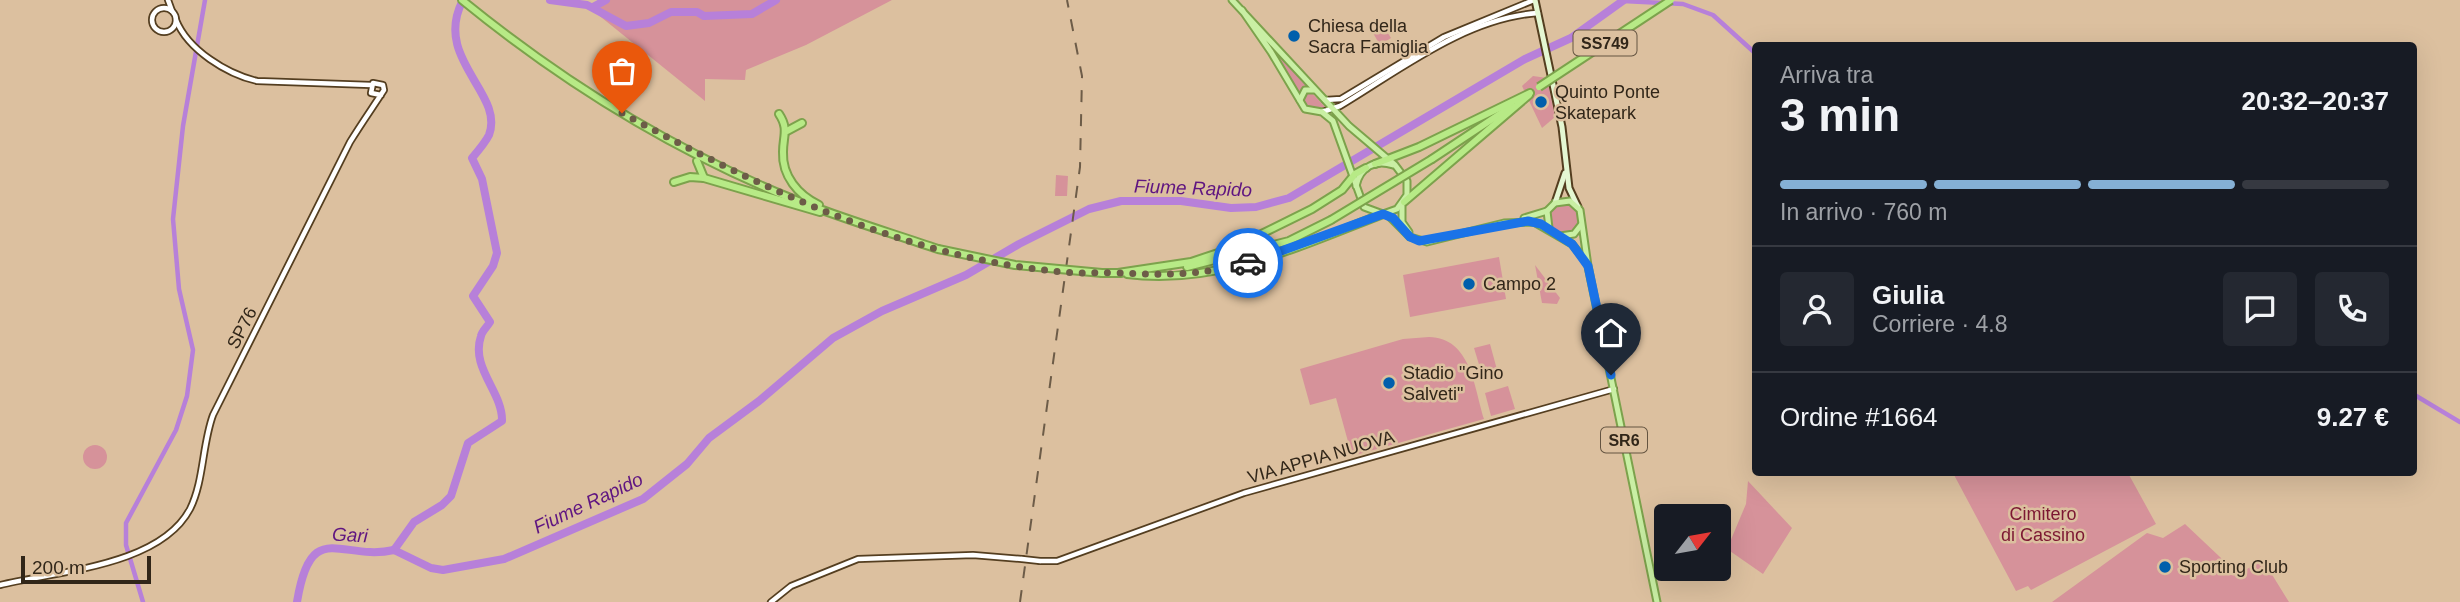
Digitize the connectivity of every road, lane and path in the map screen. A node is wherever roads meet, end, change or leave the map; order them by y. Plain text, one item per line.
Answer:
1 (167, 0) edge
2 (462, 0) edge
3 (1232, 0) edge
4 (1534, 0) edge
5 (1671, 0) edge
6 (160, 9) junction
7 (1241, 10) junction
8 (173, 12) junction
9 (1538, 13) junction
10 (176, 20) junction
11 (167, 31) junction
12 (184, 36) junction
13 (372, 85) junction
14 (360, 86) junction
15 (1316, 91) junction
16 (371, 92) junction
17 (1530, 93) junction
18 (381, 95) junction
19 (1324, 100) junction
20 (1301, 103) junction
21 (371, 105) junction
22 (1341, 106) junction
23 (1333, 109) junction
24 (1322, 112) junction
25 (779, 114) dead end
26 (1339, 115) junction
27 (802, 123) dead end
28 (787, 131) junction
29 (1384, 157) junction
30 (696, 161) dead end
31 (1375, 164) junction
32 (1566, 167) junction
33 (1366, 168) junction
34 (1399, 169) junction
35 (1352, 175) junction
36 (704, 178) junction
37 (674, 181) dead end
38 (1356, 187) junction
39 (1555, 202) junction
40 (1403, 204) junction
41 (1578, 207) junction
42 (1547, 211) junction
43 (1385, 214) junction
44 (1528, 219) junction
45 (859, 223) junction
46 (1581, 224) junction
47 (1549, 228) junction
48 (1557, 235) junction
49 (1588, 266) junction
50 (1118, 273) junction
51 (1614, 390) junction
52 (0, 585) edge
53 (771, 602) edge
54 (1657, 602) edge

1 - 6 street
1 - 8 street
2 - 45 highway, SS749
3 - 7 main road
4 - 9 main road
4 - 19 street
5 - 17 highway, SS749, bridge
6 - 8 street
6 - 11 street
7 - 15 main road
7 - 20 main road
8 - 10 street
9 - 22 street
9 - 32 main road
10 - 11 street
10 - 12 street
11 - 12 street
12 - 14 street
13 - 14 street
13 - 16 street, SP76
13 - 18 street
14 - 16 street
15 - 19 main road
15 - 20 main road
16 - 18 street
16 - 21 street, SP76
17 - 29 highway
17 - 40 highway
17 - 50 highway, SS749, bridge
18 - 21 street, SP76
19 - 23 main road
20 - 24 main road
21 - 52 street, SP76
22 - 23 street
22 - 26 main road
23 - 24 street
23 - 26 main road
24 - 35 main road
25 - 28 highway
26 - 29 main road
27 - 28 highway
28 - 45 highway
29 - 31 highway
29 - 34 main road
30 - 36 highway
31 - 33 main road
31 - 34 main road
32 - 39 main road
32 - 41 main road
33 - 35 highway
33 - 38 main road
34 - 40 main road
35 - 38 main road
35 - 50 highway
36 - 37 highway
36 - 45 highway
38 - 43 main road
39 - 41 main road
39 - 42 main road
40 - 43 main road
40 - 44 main road
41 - 46 main road, SR6
42 - 44 main road
42 - 47 main road
43 - 44 main road
43 - 50 highway
44 - 47 main road
45 - 50 highway, SS749, bridge
46 - 48 main road
46 - 49 main road, SR6
47 - 48 main road
48 - 49 main road
49 - 51 main road, SR6
51 - 53 street, VIA APPIA NUOVA, bridge
51 - 54 main road, SR6

